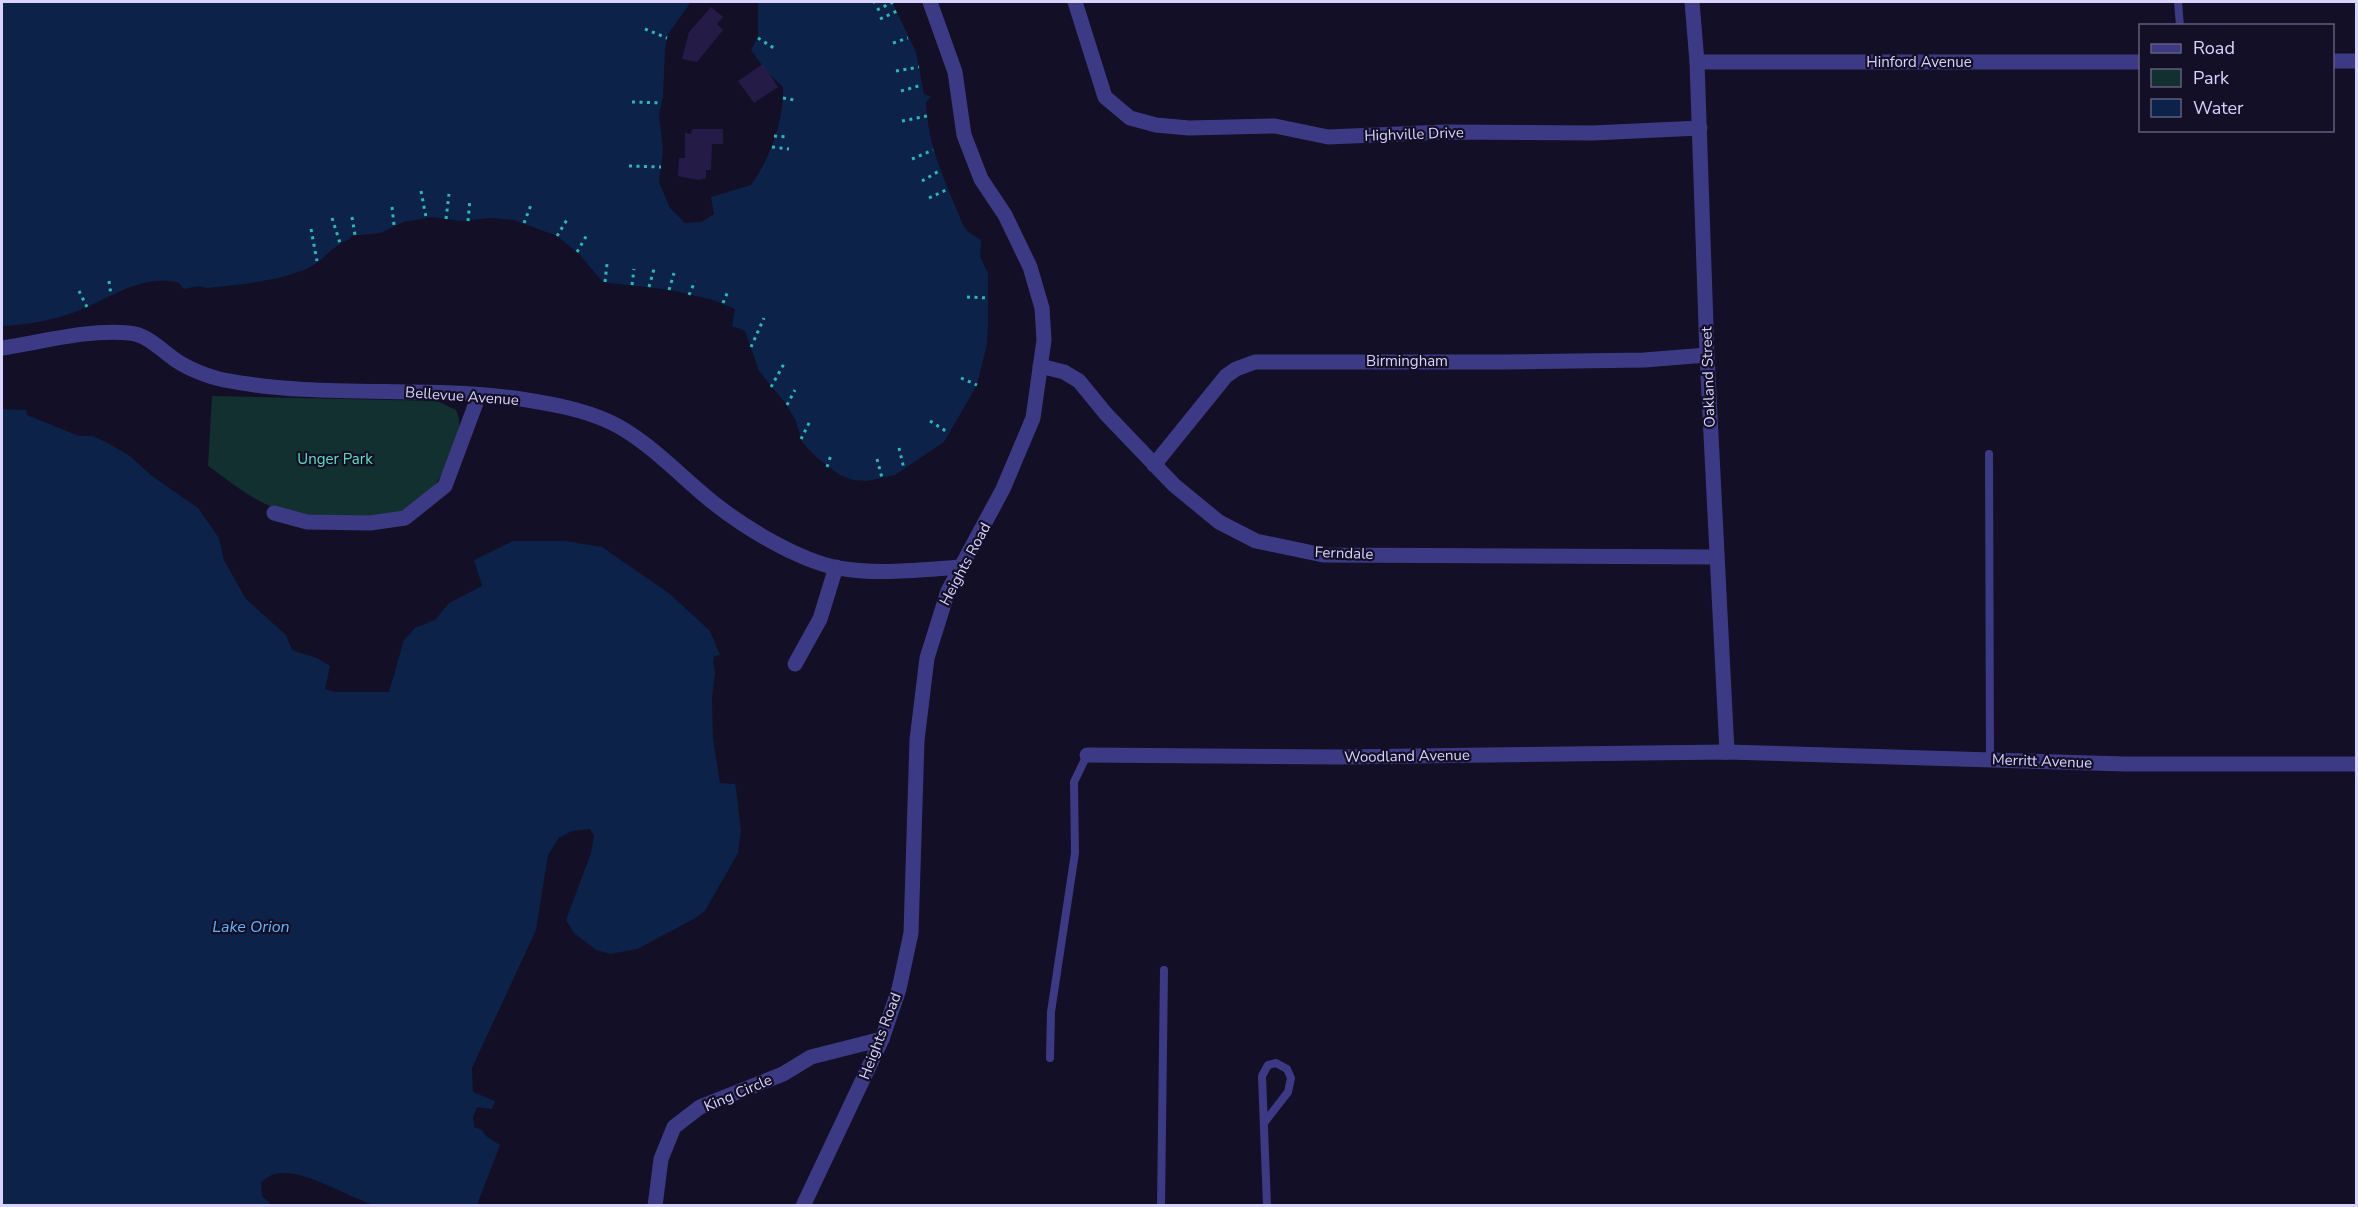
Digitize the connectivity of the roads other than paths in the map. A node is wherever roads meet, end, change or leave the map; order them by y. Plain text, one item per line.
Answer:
1 (930, 2) edge
2 (1075, 2) edge
3 (1692, 2) edge
4 (2178, 2) edge
5 (2180, 24) edge
6 (2334, 61) edge
7 (2356, 61) edge
8 (1697, 62) junction
9 (2139, 62) edge
10 (1700, 128) junction
11 (2, 348) edge
12 (1707, 356) junction
13 (1040, 366) junction
14 (479, 395) junction
15 (1989, 454) dead end
16 (1154, 465) junction
17 (274, 513) dead end
18 (1716, 557) junction
19 (836, 567) junction
20 (961, 567) junction
21 (795, 664) dead end
22 (1727, 752) junction
23 (1087, 755) joint
24 (1990, 760) junction
25 (2356, 764) edge
26 (1164, 970) dead end
27 (882, 1039) junction
28 (1050, 1058) dead end
29 (1264, 1123) junction
30 (655, 1206) edge
31 (803, 1206) edge
32 (1161, 1206) edge
33 (1267, 1206) edge

1 - 13 street, Heights Road
2 - 10 street, Highville Drive
3 - 8 street, Oakland Street
4 - 5 lane
6 - 7 street
8 - 9 street, Hinford Avenue
8 - 10 street, Oakland Street
10 - 12 street, Oakland Street
11 - 14 street, Bellevue Avenue
12 - 16 street, Birmingham
12 - 18 street, Oakland Street
13 - 16 street, Ferndale
13 - 20 street, Heights Road
14 - 17 street
14 - 19 street, Bellevue Avenue
15 - 24 lane
16 - 18 street, Ferndale
18 - 22 street, Oakland Street
19 - 20 street, Bellevue Avenue
19 - 21 street
20 - 27 street, Heights Road
22 - 23 street, Woodland Avenue
22 - 24 street, Merritt Avenue
23 - 28 lane
24 - 25 street, Merritt Avenue
26 - 32 lane
27 - 30 street, King Circle
27 - 31 street, Heights Road
29 - 29 lane
29 - 33 lane

